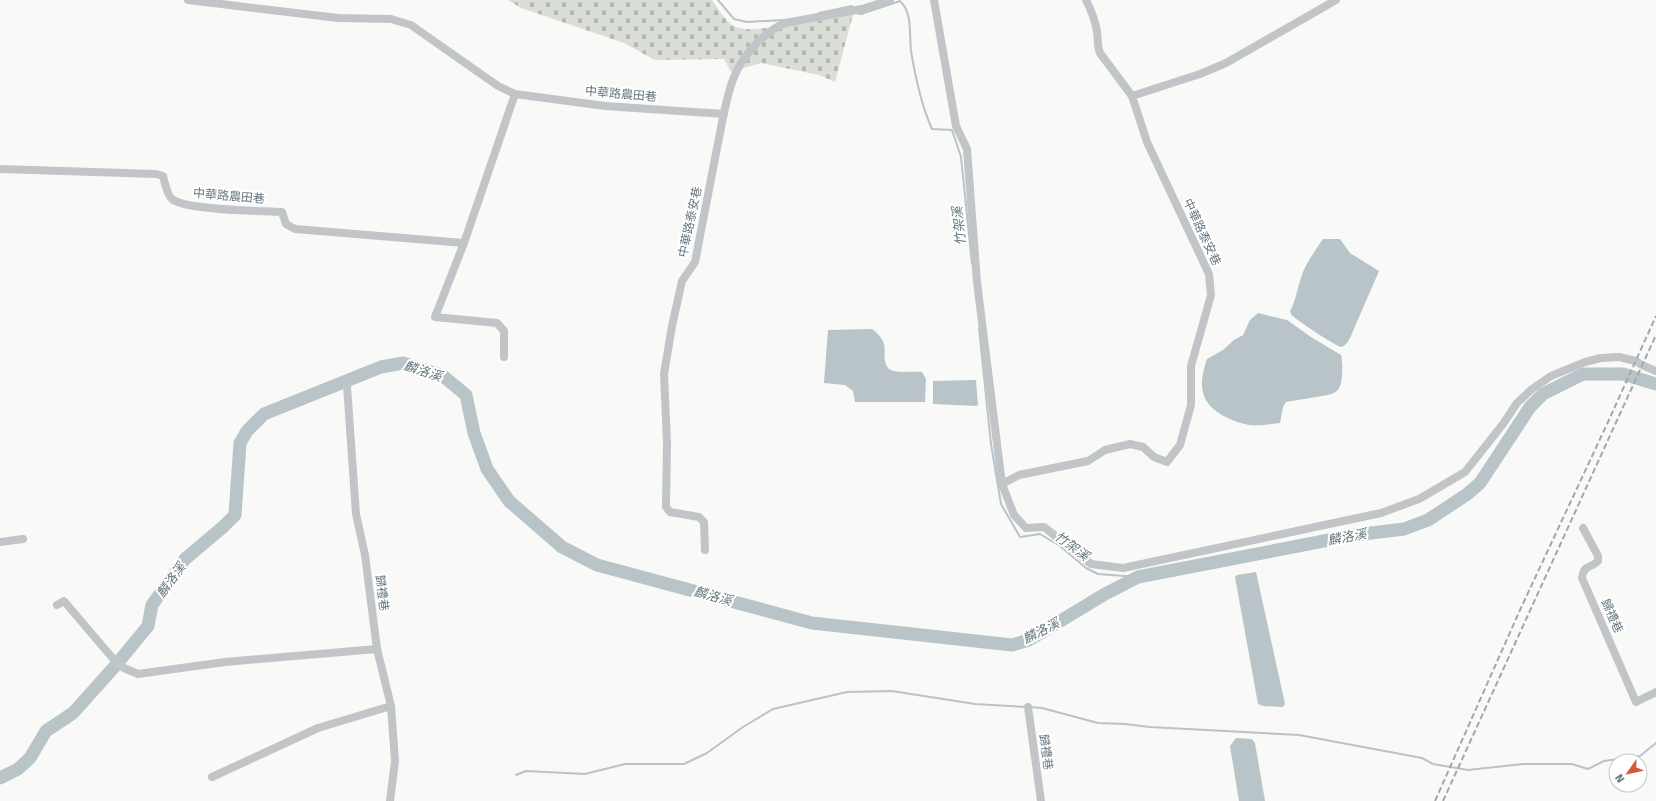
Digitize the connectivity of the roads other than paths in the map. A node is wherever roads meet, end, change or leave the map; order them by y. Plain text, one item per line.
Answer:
1 (188, 0) edge
2 (890, 0) edge
3 (934, 0) edge
4 (1086, 0) edge
5 (1336, 0) edge
6 (515, 94) junction
7 (1132, 96) junction
8 (724, 114) junction
9 (0, 169) edge
10 (464, 243) junction
11 (504, 358) dead end
12 (1656, 371) edge
13 (347, 386) dead end
14 (1002, 484) junction
15 (1583, 528) dead end
16 (23, 539) dead end
17 (0, 542) edge
18 (705, 550) dead end
19 (57, 605) dead end
20 (377, 649) junction
21 (1656, 692) edge
22 (391, 706) junction
23 (1028, 707) dead end
24 (212, 777) dead end
25 (390, 801) edge
26 (1041, 801) edge

1 - 6 street, 中華路農田巷
2 - 8 street, 中華路泰安巷
3 - 14 street
4 - 7 street, 中華路泰安巷
5 - 7 street
6 - 8 street, 中華路農田巷
6 - 10 street
7 - 14 street, 中華路泰安巷
8 - 18 street, 中華路泰安巷
9 - 10 street, 中華路農田巷
10 - 11 street
12 - 14 street
13 - 20 street, 歸禮巷
15 - 21 street, 歸禮巷
16 - 17 street
19 - 20 street
20 - 22 street, 歸禮巷
22 - 24 street
22 - 25 street, 歸禮巷
23 - 26 street, 歸禮巷

